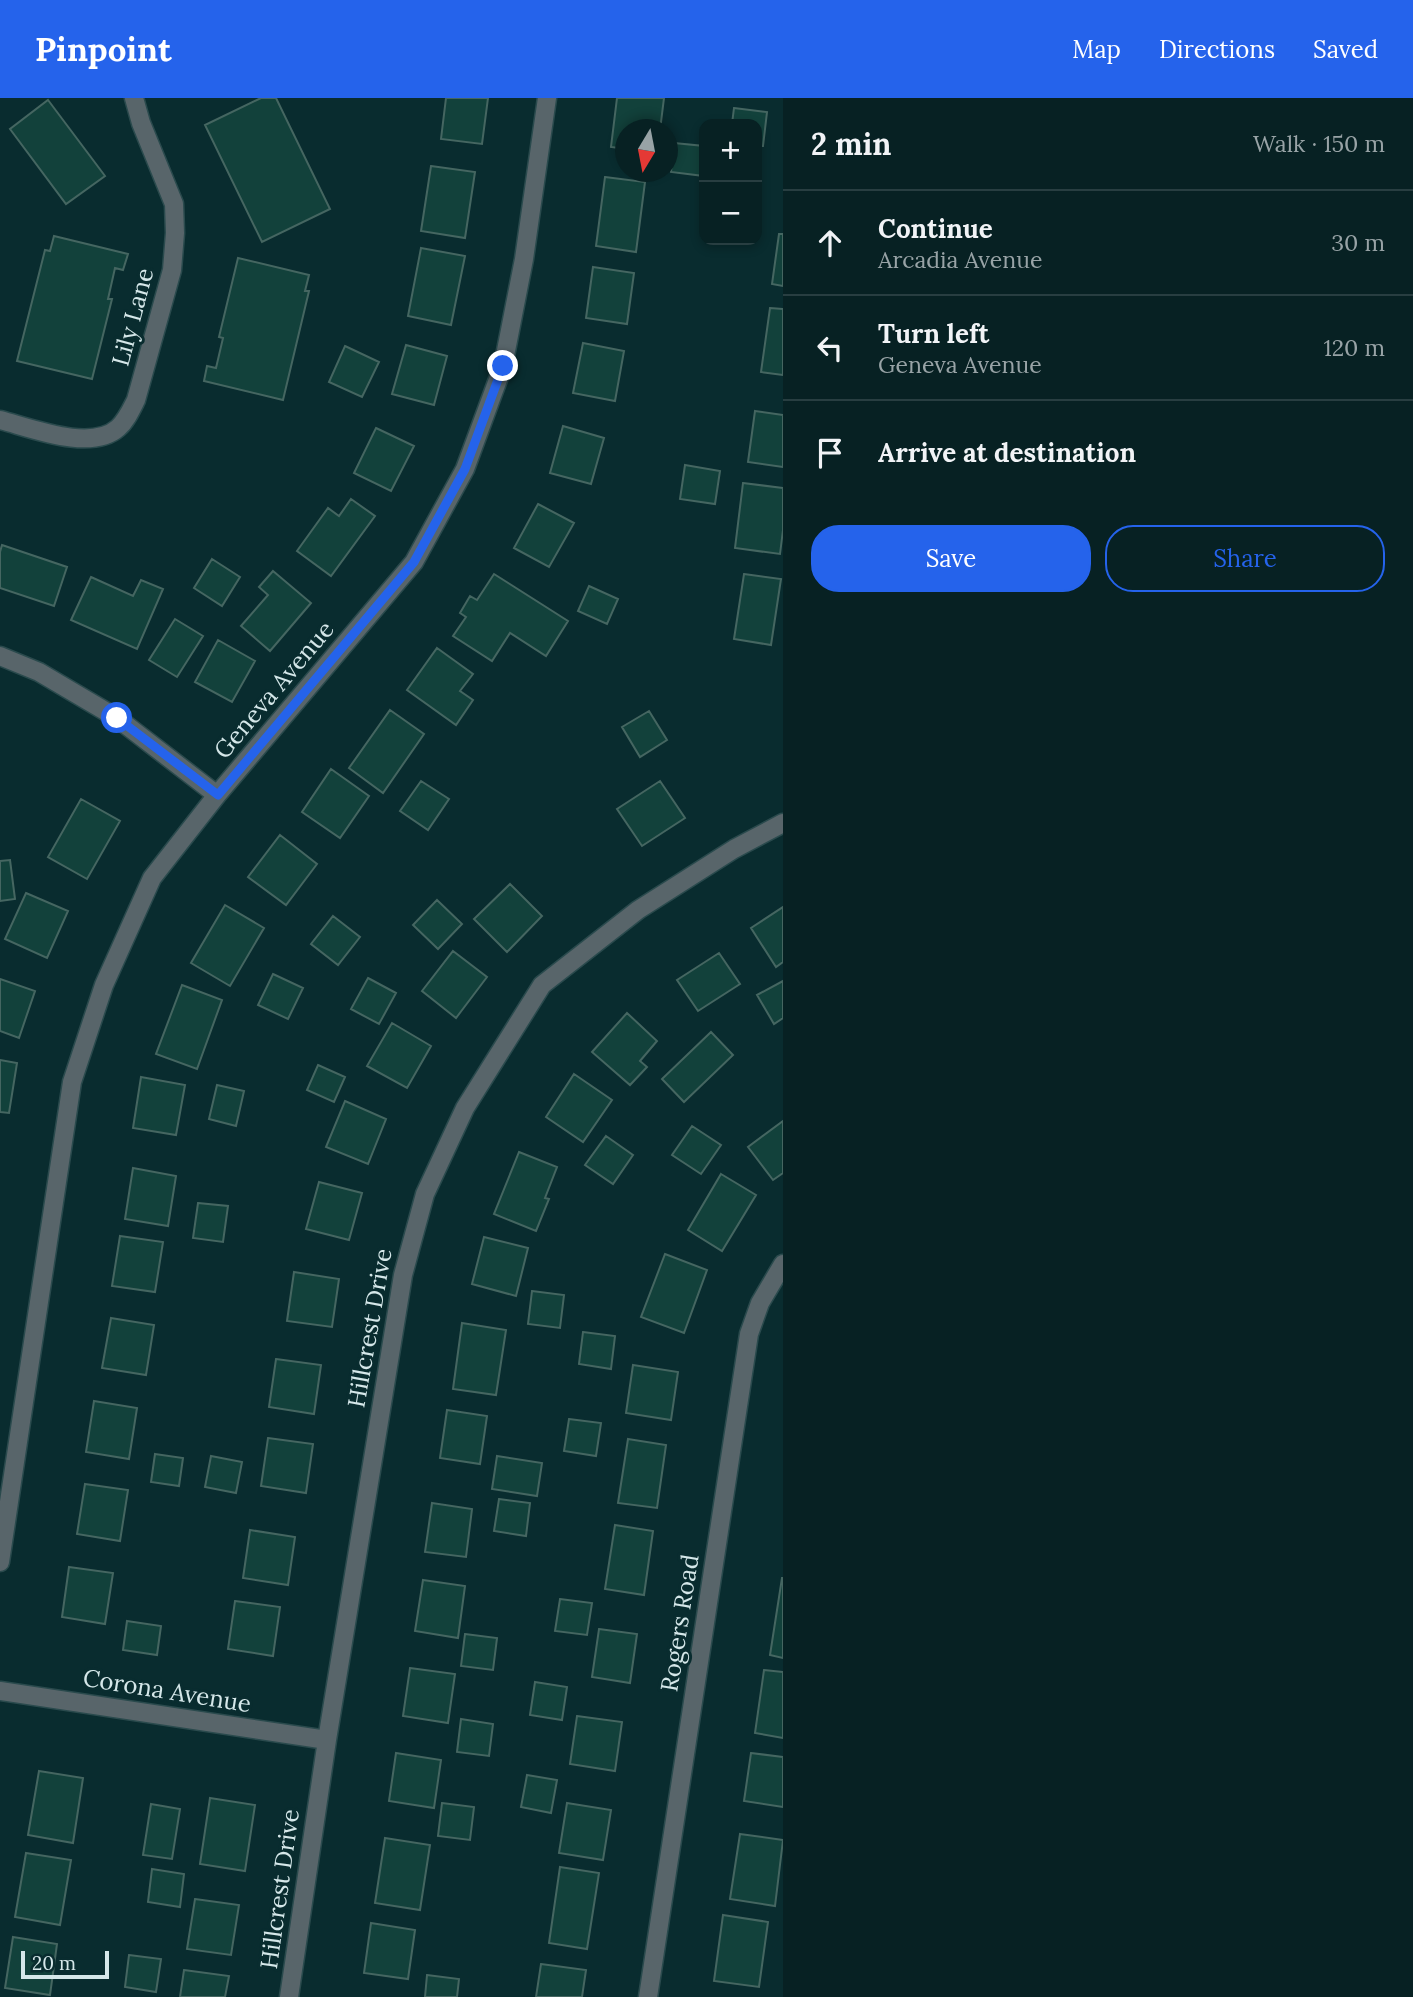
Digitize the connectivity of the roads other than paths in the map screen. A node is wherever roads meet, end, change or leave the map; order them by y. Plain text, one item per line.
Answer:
1 (134, 98) edge
2 (547, 98) edge
3 (0, 420) edge
4 (0, 656) edge
5 (218, 795) junction
6 (783, 823) edge
7 (783, 1264) edge
8 (0, 1562) edge
9 (0, 1691) edge
10 (327, 1740) junction
11 (289, 1997) edge
12 (648, 1997) edge

1 - 3 street, Lily Lane
2 - 5 street, Geneva Avenue
4 - 5 street
5 - 8 street, Geneva Avenue
6 - 10 street, Hillcrest Drive
7 - 12 street, Rogers Road
9 - 10 street, Corona Avenue
10 - 11 street, Hillcrest Drive

